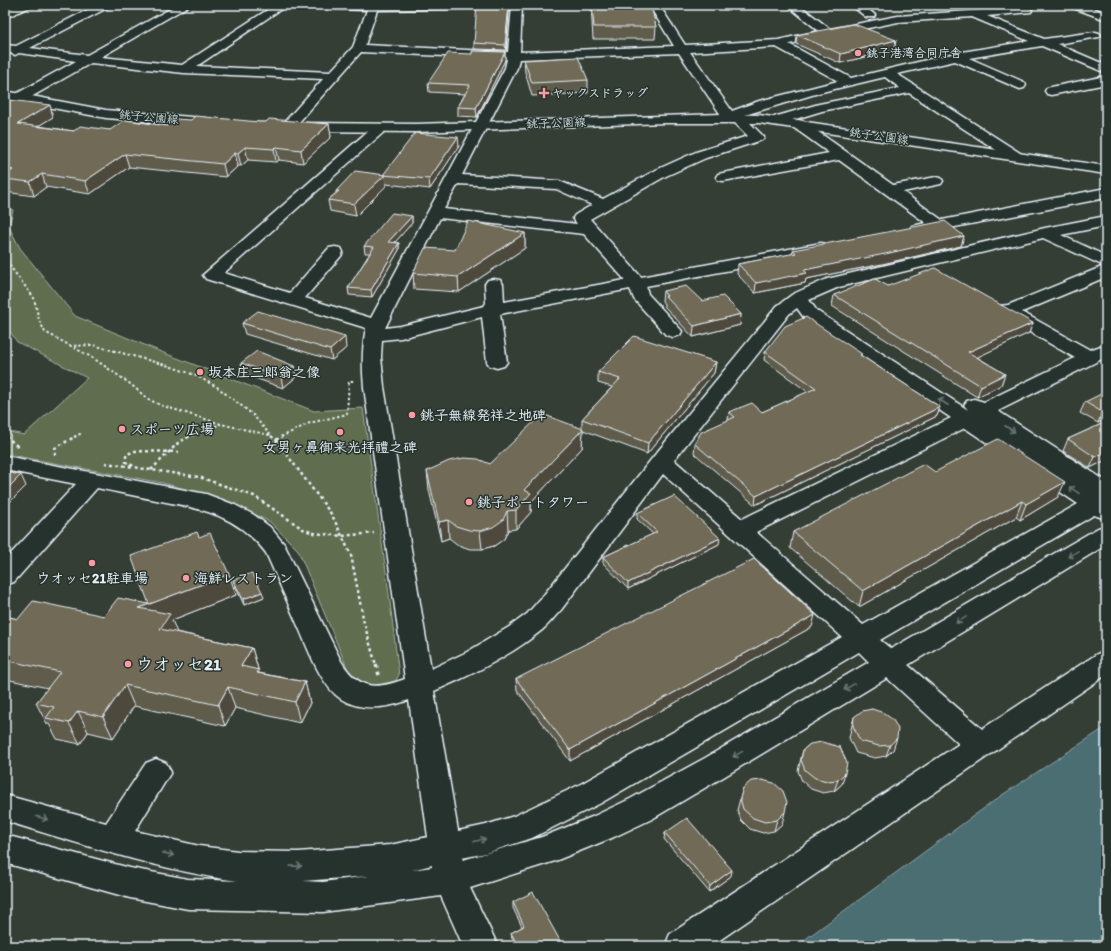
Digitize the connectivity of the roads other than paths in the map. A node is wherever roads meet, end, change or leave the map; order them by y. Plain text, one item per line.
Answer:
1 (26, 5) edge
2 (105, 5) edge
3 (185, 5) edge
4 (282, 5) edge
5 (308, 5) edge
6 (510, 5) edge
7 (517, 5) edge
8 (654, 5) edge
9 (792, 5) edge
10 (856, 5) edge
11 (952, 5) edge
12 (1075, 5) edge
13 (374, 6) edge
14 (1027, 10) dead end
15 (888, 12) dead end
16 (970, 14) junction
17 (5, 15) edge
18 (870, 15) dead end
19 (1106, 18) edge
20 (898, 19) junction
21 (828, 33) junction
22 (1095, 35) dead end
23 (778, 43) junction
24 (1045, 43) junction
25 (5, 48) edge
26 (358, 48) junction
27 (18, 49) junction
28 (682, 49) junction
29 (5, 56) edge
30 (514, 56) junction
31 (956, 57) junction
32 (88, 59) junction
33 (184, 69) junction
34 (1106, 69) edge
35 (888, 74) junction
36 (333, 76) junction
37 (1106, 80) edge
38 (849, 82) junction
39 (1020, 85) dead end
40 (912, 89) junction
41 (1051, 91) dead end
42 (5, 95) edge
43 (19, 98) junction
44 (734, 118) junction
45 (775, 121) junction
46 (218, 122) edge
47 (798, 124) junction
48 (272, 126) edge
49 (480, 126) junction
50 (287, 127) junction
51 (380, 128) junction
52 (842, 155) junction
53 (1015, 156) junction
54 (1106, 170) edge
55 (723, 177) dead end
56 (452, 178) junction
57 (936, 181) dead end
58 (890, 190) junction
59 (1106, 193) edge
60 (604, 205) junction
61 (434, 212) junction
62 (1106, 221) edge
63 (939, 225) junction
64 (589, 230) junction
65 (900, 232) edge
66 (1045, 233) junction
67 (838, 244) edge
68 (334, 252) dead end
69 (1106, 262) edge
70 (921, 263) junction
71 (1106, 271) edge
72 (941, 274) edge
73 (637, 283) junction
74 (494, 284) dead end
75 (798, 298) junction
76 (294, 300) junction
77 (988, 300) edge
78 (490, 310) junction
79 (1008, 312) junction
80 (375, 330) junction
81 (673, 331) dead end
82 (1098, 354) edge
83 (497, 362) dead end
84 (975, 414) junction
85 (11, 457) edge
86 (662, 461) junction
87 (92, 480) junction
88 (1103, 502) edge
89 (740, 530) junction
90 (1106, 534) edge
91 (5, 576) edge
92 (860, 639) junction
93 (1106, 661) edge
94 (889, 663) junction
95 (421, 684) junction
96 (980, 745) junction
97 (156, 772) dead end
98 (5, 808) edge
99 (113, 839) junction
100 (5, 849) edge
101 (444, 849) junction
102 (450, 879) junction
103 (481, 946) edge
104 (682, 946) edge

1 - 17 street
2 - 27 street
3 - 32 street
4 - 33 street
5 - 13 street
6 - 13 street
7 - 30 street
8 - 28 street
9 - 21 street
10 - 18 street
11 - 16 street
12 - 19 street
13 - 26 street
14 - 16 street
15 - 20 street
16 - 20 street
16 - 24 street
20 - 21 street
21 - 23 street
22 - 24 street
23 - 28 street
23 - 38 street
24 - 31 street
24 - 34 street
25 - 27 street
26 - 30 street
26 - 36 street
27 - 29 street
27 - 32 street
28 - 30 street
28 - 44 street
30 - 49 street
31 - 35 street
31 - 39 street
32 - 33 street
32 - 43 street
33 - 36 street
35 - 38 street
35 - 40 street
36 - 50 street
37 - 41 street
38 - 44 street
40 - 45 street
40 - 53 street
42 - 43 street, 銚子公園線
43 - 46 street, 銚子公園線
44 - 45 street, 銚子公園線
44 - 49 street, 銚子公園線
44 - 60 street
45 - 47 street, 銚子公園線
47 - 52 street
47 - 53 street, 銚子公園線
48 - 50 street, 銚子公園線
49 - 51 street, 銚子公園線
49 - 56 street
50 - 51 street, 銚子公園線
51 - 76 street
52 - 55 street
52 - 58 street
53 - 54 street, 銚子公園線
56 - 60 street
56 - 61 street
57 - 58 street
58 - 63 street
59 - 63 street
60 - 64 street
61 - 64 street
61 - 80 street
62 - 66 street
63 - 65 street
64 - 73 street
66 - 69 street
66 - 70 street
67 - 73 street
68 - 76 street
70 - 72 street
70 - 75 street
71 - 79 street
73 - 78 street
73 - 81 street
74 - 78 street
75 - 84 street
75 - 86 street
76 - 80 street
77 - 79 street
78 - 80 street
78 - 83 street
79 - 82 street
80 - 95 street
82 - 84 street
84 - 88 street
84 - 89 street
85 - 87 street
86 - 89 street
86 - 95 street
87 - 91 street
87 - 95 street
88 - 92 street
89 - 92 street
90 -> 94 street
92 - 94 street
101 -> 92 street
93 - 96 street
94 - 96 street
94 -> 102 street
95 - 101 street
96 - 104 street
97 - 99 street
98 -> 99 street
99 -> 101 street
100 - 102 street
101 - 102 street
102 - 103 street

